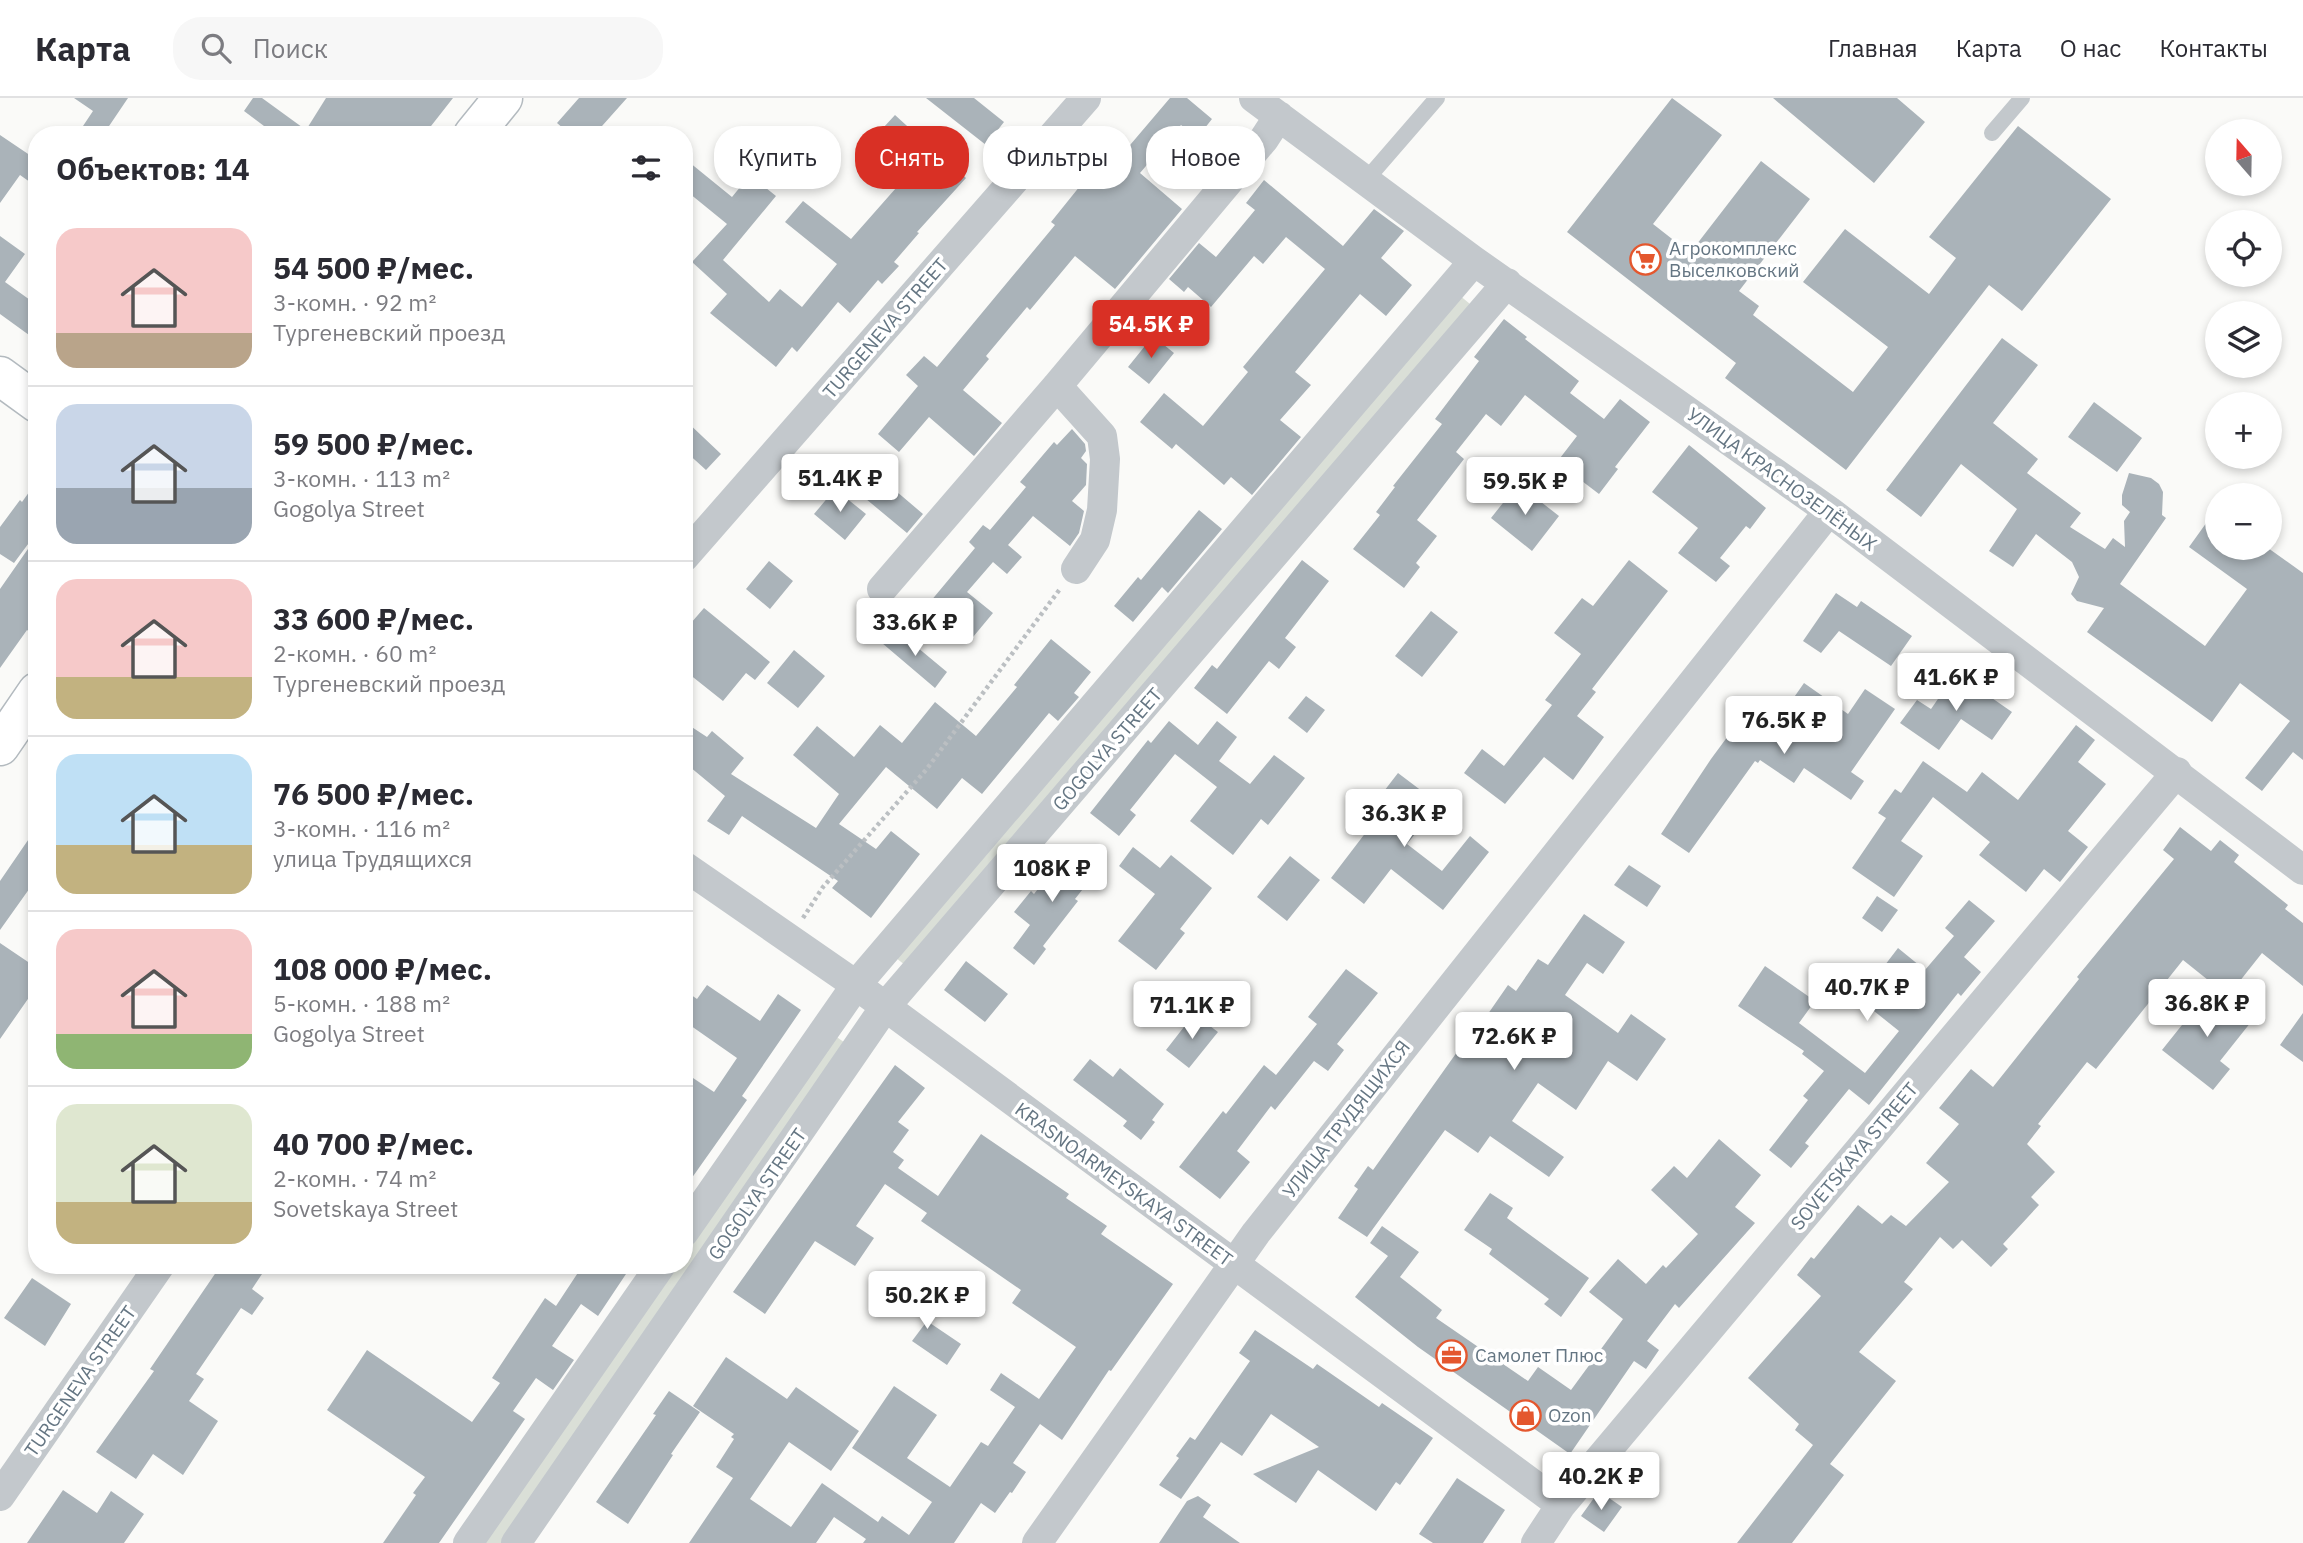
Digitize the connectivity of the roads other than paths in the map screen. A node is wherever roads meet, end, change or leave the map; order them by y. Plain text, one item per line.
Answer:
1 (503, 98) edge
2 (1086, 98) edge
3 (1254, 98) edge
4 (1437, 98) edge
5 (2022, 98) edge
6 (1279, 116) junction
7 (480, 126) edge
8 (1992, 133) dead end
9 (1366, 180) junction
10 (1475, 261) junction
11 (1507, 283) junction
12 (0, 376) edge
13 (1057, 386) junction
14 (28, 396) edge
15 (1829, 511) junction
16 (693, 547) edge
17 (1076, 569) road end
18 (882, 589) dead end
19 (28, 705) edge
20 (0, 746) edge
21 (2176, 772) junction
22 (2303, 870) edge
23 (693, 872) edge
24 (856, 985) junction
25 (885, 1007) junction
26 (693, 1219) edge
27 (1234, 1264) junction
28 (154, 1274) edge
29 (655, 1274) edge
30 (0, 1496) edge
31 (1561, 1506) junction
32 (468, 1543) edge
33 (516, 1543) edge
34 (1037, 1543) edge
35 (1536, 1543) edge

1 - 7 street
2 - 16 street, TURGENEVA STREET
3 - 6 street, УЛИЦА КРАСНОЗЕЛЁНЫХ
4 - 9 lane
5 - 8 lane
6 - 9 street, УЛИЦА КРАСНОЗЕЛЁНЫХ
6 - 13 street
9 - 10 street, УЛИЦА КРАСНОЗЕЛЁНЫХ
10 - 11 street, УЛИЦА КРАСНОЗЕЛЁНЫХ
10 - 24 street, GOGOLYA STREET
11 - 15 street, УЛИЦА КРАСНОЗЕЛЁНЫХ
11 - 25 street, GOGOLYA STREET
12 - 14 street
13 - 17 street
13 - 18 street
15 - 21 street, УЛИЦА КРАСНОЗЕЛЁНЫХ
15 - 27 street, УЛИЦА ТРУДЯЩИХСЯ
19 - 20 street
21 - 22 street, УЛИЦА КРАСНОЗЕЛЁНЫХ
21 - 31 street, SOVETSKAYA STREET
23 - 24 street, KRASNOARMEYSKAYA STREET
24 - 25 street, KRASNOARMEYSKAYA STREET
24 - 26 street, GOGOLYA STREET
25 - 27 street, KRASNOARMEYSKAYA STREET
25 - 33 street, GOGOLYA STREET
27 - 31 street, KRASNOARMEYSKAYA STREET
27 - 34 street, УЛИЦА ТРУДЯЩИХСЯ
28 - 30 street, TURGENEVA STREET
29 - 32 street
31 - 35 street, SOVETSKAYA STREET

